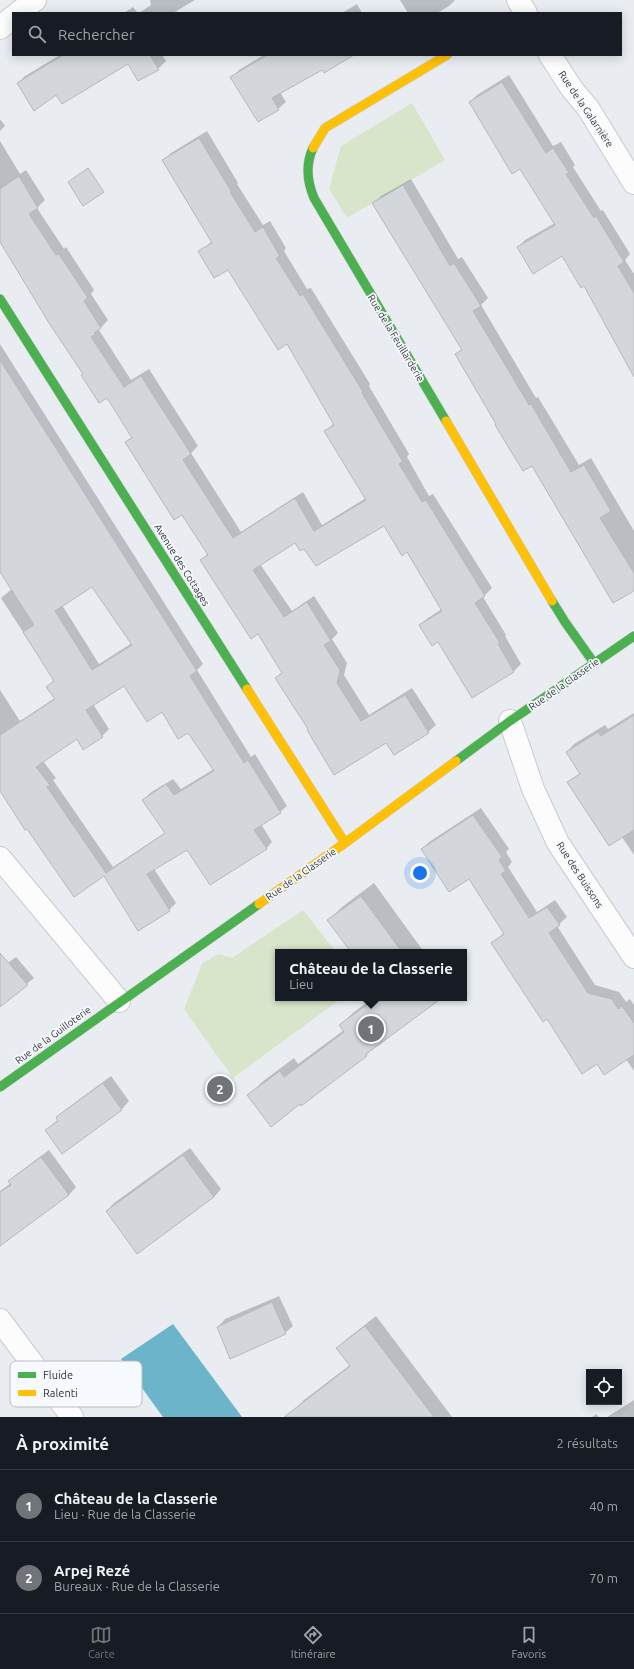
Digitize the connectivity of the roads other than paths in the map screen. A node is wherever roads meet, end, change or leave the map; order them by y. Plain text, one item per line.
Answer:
1 (35, 0) edge
2 (19, 12) edge
3 (12, 18) edge
4 (0, 28) edge
5 (445, 56) edge
6 (551, 56) edge
7 (634, 183) edge
8 (0, 299) edge
9 (634, 636) edge
10 (594, 662) junction
11 (510, 721) junction
12 (344, 844) junction
13 (0, 858) edge
14 (634, 957) edge
15 (119, 1001) junction
16 (0, 1088) edge
17 (0, 1320) edge
18 (30, 1361) edge
19 (65, 1407) edge
20 (72, 1417) edge

1 - 2 street
3 - 4 street
5 - 10 street, Rue de la Feuillarderie
6 - 7 street, Rue de la Galarnière
8 - 12 street, Avenue des Cottages
9 - 10 street, Rue de la Classerie
10 - 11 street, Rue de la Classerie
11 - 12 street, Rue de la Classerie
11 - 14 street, Rue des Buissons
12 - 15 street, Rue de la Classerie
13 - 15 street
15 - 16 street, Rue de la Guilloterie
17 - 18 street
19 - 20 street

